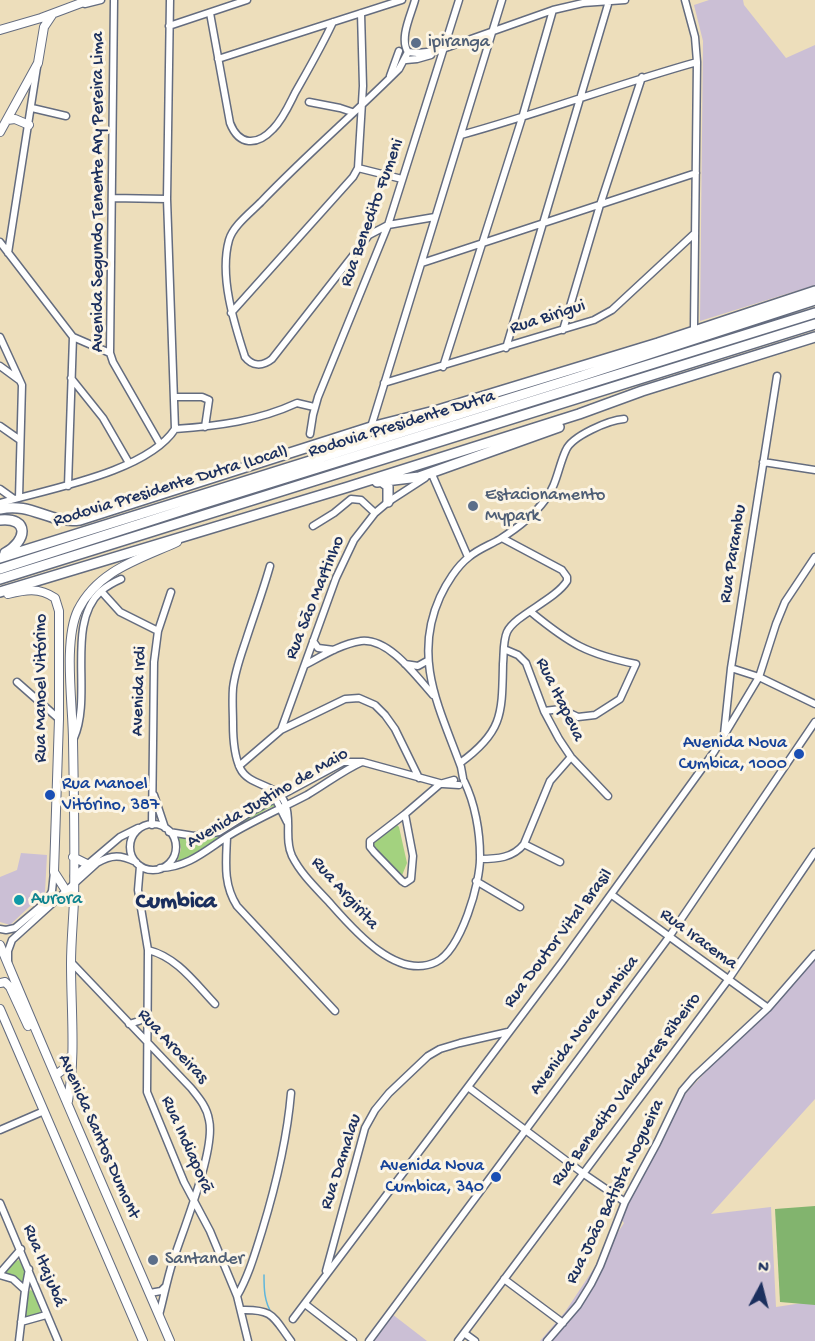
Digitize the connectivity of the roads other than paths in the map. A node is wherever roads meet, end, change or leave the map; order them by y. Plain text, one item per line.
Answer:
1 (89, 0) edge
2 (101, 0) edge
3 (114, 0) edge
4 (170, 0) edge
5 (247, 0) edge
6 (402, 0) edge
7 (416, 0) edge
8 (459, 0) edge
9 (502, 0) edge
10 (625, 0) edge
11 (685, 0) edge
12 (609, 1) edge
13 (80, 3) edge
14 (553, 10) junction
15 (210, 13) junction
16 (361, 13) junction
17 (51, 15) junction
18 (31, 21) junction
19 (333, 22) junction
20 (169, 26) junction
21 (0, 30) edge
22 (492, 31) junction
23 (42, 32) junction
24 (405, 35) junction
25 (444, 48) junction
26 (399, 51) junction
27 (437, 51) junction
28 (408, 52) junction
29 (218, 59) junction
30 (406, 60) junction
31 (697, 62) junction
32 (38, 63) junction
33 (642, 77) junction
34 (389, 80) junction
35 (582, 97) junction
36 (309, 102) dead end
37 (363, 103) junction
38 (32, 108) junction
39 (352, 112) junction
40 (66, 116) dead end
41 (522, 118) junction
42 (7, 120) junction
43 (29, 125) junction
44 (0, 132) edge
45 (461, 135) junction
46 (358, 168) junction
47 (696, 173) junction
48 (402, 179) junction
49 (112, 198) junction
50 (167, 199) junction
51 (600, 205) junction
52 (435, 217) junction
53 (543, 224) junction
54 (388, 225) junction
55 (695, 233) junction
56 (0, 242) edge
57 (484, 242) junction
58 (8, 253) junction
59 (422, 263) junction
60 (815, 291) edge
61 (815, 300) edge
62 (815, 307) edge
63 (231, 313) junction
64 (815, 314) edge
65 (815, 324) edge
66 (694, 327) dead end
67 (563, 330) junction
68 (73, 337) junction
69 (694, 338) junction
70 (815, 338) edge
71 (2, 340) edge
72 (815, 343) edge
73 (506, 348) junction
74 (773, 350) junction
75 (0, 352) edge
76 (111, 353) junction
77 (0, 366) edge
78 (443, 367) junction
79 (777, 376) dead end
80 (71, 378) junction
81 (20, 381) junction
82 (384, 383) junction
83 (642, 391) junction
84 (174, 397) junction
85 (314, 407) junction
86 (624, 419) dead end
87 (0, 426) edge
88 (206, 427) junction
89 (370, 427) junction
90 (176, 429) junction
91 (310, 434) dead end
92 (380, 438) junction
93 (20, 440) junction
94 (160, 444) junction
95 (276, 458) junction
96 (763, 462) junction
97 (129, 463) junction
98 (815, 470) edge
99 (432, 473) junction
100 (381, 481) junction
101 (68, 486) junction
102 (348, 487) junction
103 (0, 489) edge
104 (16, 499) junction
105 (388, 502) junction
106 (0, 503) edge
107 (0, 509) edge
108 (375, 513) junction
109 (0, 520) edge
110 (313, 526) dead end
111 (197, 531) junction
112 (502, 538) junction
113 (0, 557) edge
114 (468, 557) junction
115 (815, 557) edge
116 (270, 566) dead end
117 (0, 569) edge
118 (0, 579) edge
119 (121, 579) dead end
120 (100, 591) junction
121 (171, 592) dead end
122 (0, 593) edge
123 (531, 612) junction
124 (158, 631) junction
125 (313, 642) junction
126 (504, 649) junction
127 (335, 650) junction
128 (427, 661) junction
129 (404, 664) junction
130 (304, 666) junction
131 (731, 668) junction
132 (430, 677) junction
133 (759, 677) junction
134 (419, 679) junction
135 (17, 682) dead end
136 (435, 697) junction
137 (815, 704) edge
138 (544, 711) junction
139 (59, 719) junction
140 (815, 722) edge
141 (281, 730) junction
142 (73, 738) junction
143 (723, 738) junction
144 (571, 757) junction
145 (363, 762) junction
146 (412, 764) junction
147 (461, 765) junction
148 (239, 766) junction
149 (407, 774) junction
150 (419, 778) junction
151 (460, 781) junction
152 (440, 784) junction
153 (153, 793) junction
154 (608, 796) dead end
155 (279, 797) junction
156 (283, 806) junction
157 (405, 814) junction
158 (152, 825) junction
159 (142, 827) junction
160 (167, 830) junction
161 (227, 837) junction
162 (524, 844) junction
163 (210, 849) junction
164 (815, 852) edge
165 (226, 855) junction
166 (73, 857) junction
167 (480, 859) junction
168 (560, 862) dead end
169 (87, 864) junction
170 (138, 864) junction
171 (160, 868) junction
172 (152, 869) junction
173 (54, 872) junction
174 (74, 876) junction
175 (138, 880) junction
176 (476, 881) junction
177 (74, 886) junction
178 (66, 891) junction
179 (612, 895) junction
180 (74, 903) junction
181 (520, 907) dead end
182 (0, 929) edge
183 (669, 938) junction
184 (0, 945) edge
185 (148, 950) junction
186 (815, 954) edge
187 (71, 962) junction
188 (8, 963) junction
189 (71, 978) junction
190 (87, 978) junction
191 (728, 980) junction
192 (0, 983) edge
193 (215, 1004) dead end
194 (768, 1008) junction
195 (0, 1009) edge
196 (335, 1011) dead end
197 (147, 1012) junction
198 (129, 1024) junction
199 (509, 1032) junction
200 (148, 1043) junction
201 (43, 1050) junction
202 (72, 1053) junction
203 (56, 1075) junction
204 (468, 1087) junction
205 (291, 1094) dead end
206 (68, 1101) junction
207 (44, 1111) junction
208 (0, 1130) edge
209 (525, 1131) junction
210 (584, 1174) junction
211 (200, 1179) junction
212 (184, 1182) junction
213 (194, 1200) junction
214 (625, 1202) junction
215 (0, 1203) edge
216 (21, 1249) junction
217 (29, 1269) junction
218 (0, 1274) edge
219 (325, 1276) junction
220 (504, 1279) junction
221 (166, 1286) junction
222 (25, 1290) junction
223 (150, 1293) junction
224 (237, 1296) junction
225 (304, 1304) junction
226 (241, 1310) junction
227 (46, 1315) junction
228 (159, 1315) junction
229 (293, 1319) dead end
230 (21, 1322) junction
231 (563, 1323) junction
232 (464, 1333) junction
233 (19, 1341) edge
234 (58, 1341) edge
235 (143, 1341) edge
236 (170, 1341) edge
237 (248, 1341) edge
238 (291, 1341) edge
239 (353, 1341) edge
240 (369, 1341) edge
241 (458, 1341) edge
242 (475, 1341) edge
243 (547, 1341) edge

1 - 13 main road
2 - 13 street
3 - 49 street, Avenida Segundo Tenente Ary Pereira Lima
4 - 20 street
5 - 15 street
6 - 16 street
7 - 24 street
8 - 25 street, Rua Benedito Fumeni
9 - 22 street
10 - 12 street
11 - 31 street
12 - 14 street
12 - 35 street
13 - 17 main road
14 - 22 street
14 - 41 street
15 - 20 street
15 - 29 street
16 - 19 street
16 - 37 street
17 - 18 main road
17 - 23 main road
18 - 21 main road
18 - 23 main road
19 - 29 street
19 - 29 street
20 - 50 street
22 - 25 street
22 - 45 street
23 - 32 main road
24 - 26 street
24 - 28 street
25 - 27 street
25 - 48 street, Rua Benedito Fumeni
26 - 30 street
26 - 34 street
27 - 28 street
27 - 30 street
28 - 30 street
30 - 34 street
31 - 33 street
31 - 47 street
32 - 38 street
32 - 42 main road
33 - 35 street
33 - 51 street
34 - 37 street
35 - 41 street
35 - 53 street
36 - 39 street
37 - 39 street
37 - 46 street
38 - 40 street
38 - 43 street
39 - 63 street
41 - 45 street
41 - 57 street
42 - 43 main road
42 - 44 main road
43 - 58 street
45 - 52 street
46 - 48 street
46 - 63 street
47 - 51 street
47 - 55 street
48 - 54 street, Rua Benedito Fumeni
49 - 50 street
49 - 76 street, Avenida Segundo Tenente Ary Pereira Lima
50 - 84 street
51 - 53 street
51 - 67 street
52 - 54 street
52 - 59 street
53 - 57 street
53 - 73 street
54 - 63 street
54 - 85 street, Rua Benedito Fumeni
55 - 66 street
55 - 67 street, Rua Birigui
56 - 58 street
57 - 59 street
57 - 78 street
58 - 68 street
59 - 82 street
60 - 89 highway
61 - 69 highway
62 - 69 highway
64 - 117 highway, Rodovia Presidente Dutra
65 - 118 highway, Rodovia Presidente Dutra
67 - 73 street, Rua Birigui
68 - 76 street
68 - 80 street
69 - 92 highway, Rodovia Presidente Dutra (Local)
70 - 74 highway
71 - 75 street
71 - 81 street
72 - 74 highway
73 - 78 street, Rua Birigui
74 - 83 highway
76 - 94 street, Avenida Segundo Tenente Ary Pereira Lima
77 - 81 street
78 - 82 street, Rua Birigui
79 - 96 street, Rua Parambu
80 - 97 street
80 - 101 street
81 - 93 street
82 - 89 street
83 - 99 highway
83 - 102 highway
84 - 88 street
84 - 90 street
85 - 88 street
85 - 91 street, Rua Benedito Fumeni
86 - 112 street
87 - 93 street
88 - 90 street
89 - 95 highway
90 - 94 street
92 - 95 highway
92 - 113 highway, Rodovia Presidente Dutra (Local)
93 - 104 street
94 - 97 street
95 - 107 highway
96 - 98 street
96 - 131 street, Rua Parambu
97 - 101 street
99 - 100 highway
99 - 105 street, Rua São Martinho
99 - 114 street
100 - 102 highway
100 - 105 highway
101 - 104 street
102 - 111 highway
103 - 104 street
104 - 106 street
105 - 108 street, Rua São Martinho
108 - 110 street
108 - 125 street, Rua São Martinho
109 - 113 highway
111 - 122 highway
111 - 142 main road, Rua Manoel Vitórino
112 - 114 street
112 - 123 street
114 - 128 street
115 - 133 street, Rua Doutor Vital Brasil
116 - 148 street
119 - 120 street
120 - 124 street
120 - 142 street
121 - 124 street, Avenida Irdi
122 - 139 main road, Rua Manoel Vitórino
123 - 126 street
123 - 138 street
124 - 153 street, Avenida Irdi
125 - 127 street
125 - 130 street, Rua São Martinho
126 - 138 street, Rua Itapeva
126 - 147 street
127 - 129 street
127 - 130 street
128 - 129 street
128 - 132 street
129 - 134 street
130 - 141 street, Rua São Martinho
131 - 133 street
131 - 143 street, Rua Parambu
132 - 134 street
132 - 136 street
133 - 137 street
133 - 143 street, Rua Doutor Vital Brasil
134 - 136 street
135 - 139 street
136 - 147 street
138 - 144 street, Rua Itapeva
139 - 173 main road, Rua Manoel Vitórino
140 - 183 street, Avenida Nova Cumbica
141 - 146 street
141 - 148 street
142 - 166 main road, Rua Manoel Vitórino
143 - 179 street, Rua Doutor Vital Brasil
144 - 154 street, Rua Itapeva
144 - 162 street
145 - 149 street
145 - 155 street, Avenida Justino de Maio
145 - 156 street, Avenida Justino de Maio
146 - 149 street
146 - 150 street
147 - 151 street
148 - 155 street
149 - 150 street
150 - 152 street
151 - 152 street
151 - 167 street, Rua Argirita
152 - 157 street
153 - 158 street, Avenida Irdi
153 - 160 street, Avenida Irdi
155 - 156 street, Rua Argirita
155 - 160 street, Avenida Justino de Maio
156 - 161 street, Avenida Justino de Maio
156 - 176 street, Rua Argirita
157 - 157 street
158 - 159 street
158 - 160 street
159 - 169 street
159 - 170 street
160 - 171 street
161 - 163 street, Avenida Justino de Maio
161 - 165 street
162 - 167 street
162 - 168 street
163 - 165 street
163 - 171 street, Avenida Justino de Maio
164 - 191 street, Rua Benedito Valadares Ribeiro
165 - 196 street
166 - 169 main road
166 - 174 main road, Rua Manoel Vitórino
167 - 176 street, Rua Argirita
169 - 174 street
170 - 172 street
170 - 175 street, Rua Indiaporã
170 - 177 street
171 - 172 street
172 - 175 street
173 - 178 main road
173 - 182 street, Rua Manoel Vitórino
174 - 177 main road, Rua Manoel Vitórino
175 - 185 street, Rua Indiaporã
176 - 181 street
177 - 178 street
177 - 180 main road, Rua Manoel Vitórino
178 - 180 main road
178 - 188 street
179 - 183 street, Rua Iracema
179 - 199 street, Rua Doutor Vital Brasil
180 - 187 main road, Rua Manoel Vitórino
183 - 191 street, Rua Iracema
183 - 209 street, Avenida Nova Cumbica
184 - 188 main road, Avenida Santos Dumont
185 - 193 street
185 - 197 street, Rua Indiaporã
186 - 194 street, Rua João Batista Nogueira
187 - 189 main road, Rua Manoel Vitórino
187 - 190 street, Rua Aroeiras
188 - 201 main road, Avenida Santos Dumont
189 - 190 street
189 - 202 main road, Rua Manoel Vitórino
190 - 198 street, Rua Aroeiras
191 - 194 street, Rua Iracema
191 - 210 street, Rua Benedito Valadares Ribeiro
192 - 201 main road
194 - 214 street, Rua João Batista Nogueira
195 - 207 main road
197 - 198 street
197 - 200 street, Rua Indiaporã
198 - 200 street, Rua Aroeiras
199 - 204 street, Rua Doutor Vital Brasil
199 - 219 street, Rua Damalau
200 - 211 street, Rua Aroeiras
200 - 212 street, Rua Indiaporã
201 - 203 main road, Avenida Santos Dumont
202 - 203 main road
202 - 206 main road, Rua Manoel Vitórino
203 - 206 main road, Avenida Santos Dumont
204 - 209 street
204 - 219 street, Rua Doutor Vital Brasil
205 - 224 street
206 - 223 main road, Avenida Santos Dumont
207 - 208 street
207 - 235 main road
209 - 210 street
209 - 240 street, Avenida Nova Cumbica
210 - 214 street
210 - 220 street, Rua Benedito Valadares Ribeiro
211 - 212 street
211 - 213 street, Rua Aroeiras
212 - 213 street, Rua Indiaporã
213 - 221 street, Rua Aroeiras
213 - 224 street, Rua Indiaporã
214 - 231 street, Rua João Batista Nogueira
215 - 216 street, Rua Itajubá
216 - 217 street, Rua Itajubá
216 - 218 street
217 - 222 street
217 - 227 street, Rua Itajubá
218 - 222 street
219 - 225 street, Rua Doutor Vital Brasil
220 - 231 street
220 - 232 street, Rua Benedito Valadares Ribeiro
221 - 223 street
221 - 228 street, Rua Aroeiras
222 - 230 street
223 - 228 main road, Avenida Santos Dumont
224 - 226 street, Rua Indiaporã
225 - 229 street, Rua Doutor Vital Brasil
225 - 239 street
226 - 237 street, Rua Indiaporã
226 - 238 street
227 - 230 street
227 - 234 street, Rua Itajubá
228 - 236 main road, Avenida Santos Dumont
230 - 233 street
231 - 243 street, Rua João Batista Nogueira
232 - 241 street, Rua Benedito Valadares Ribeiro
232 - 242 street

